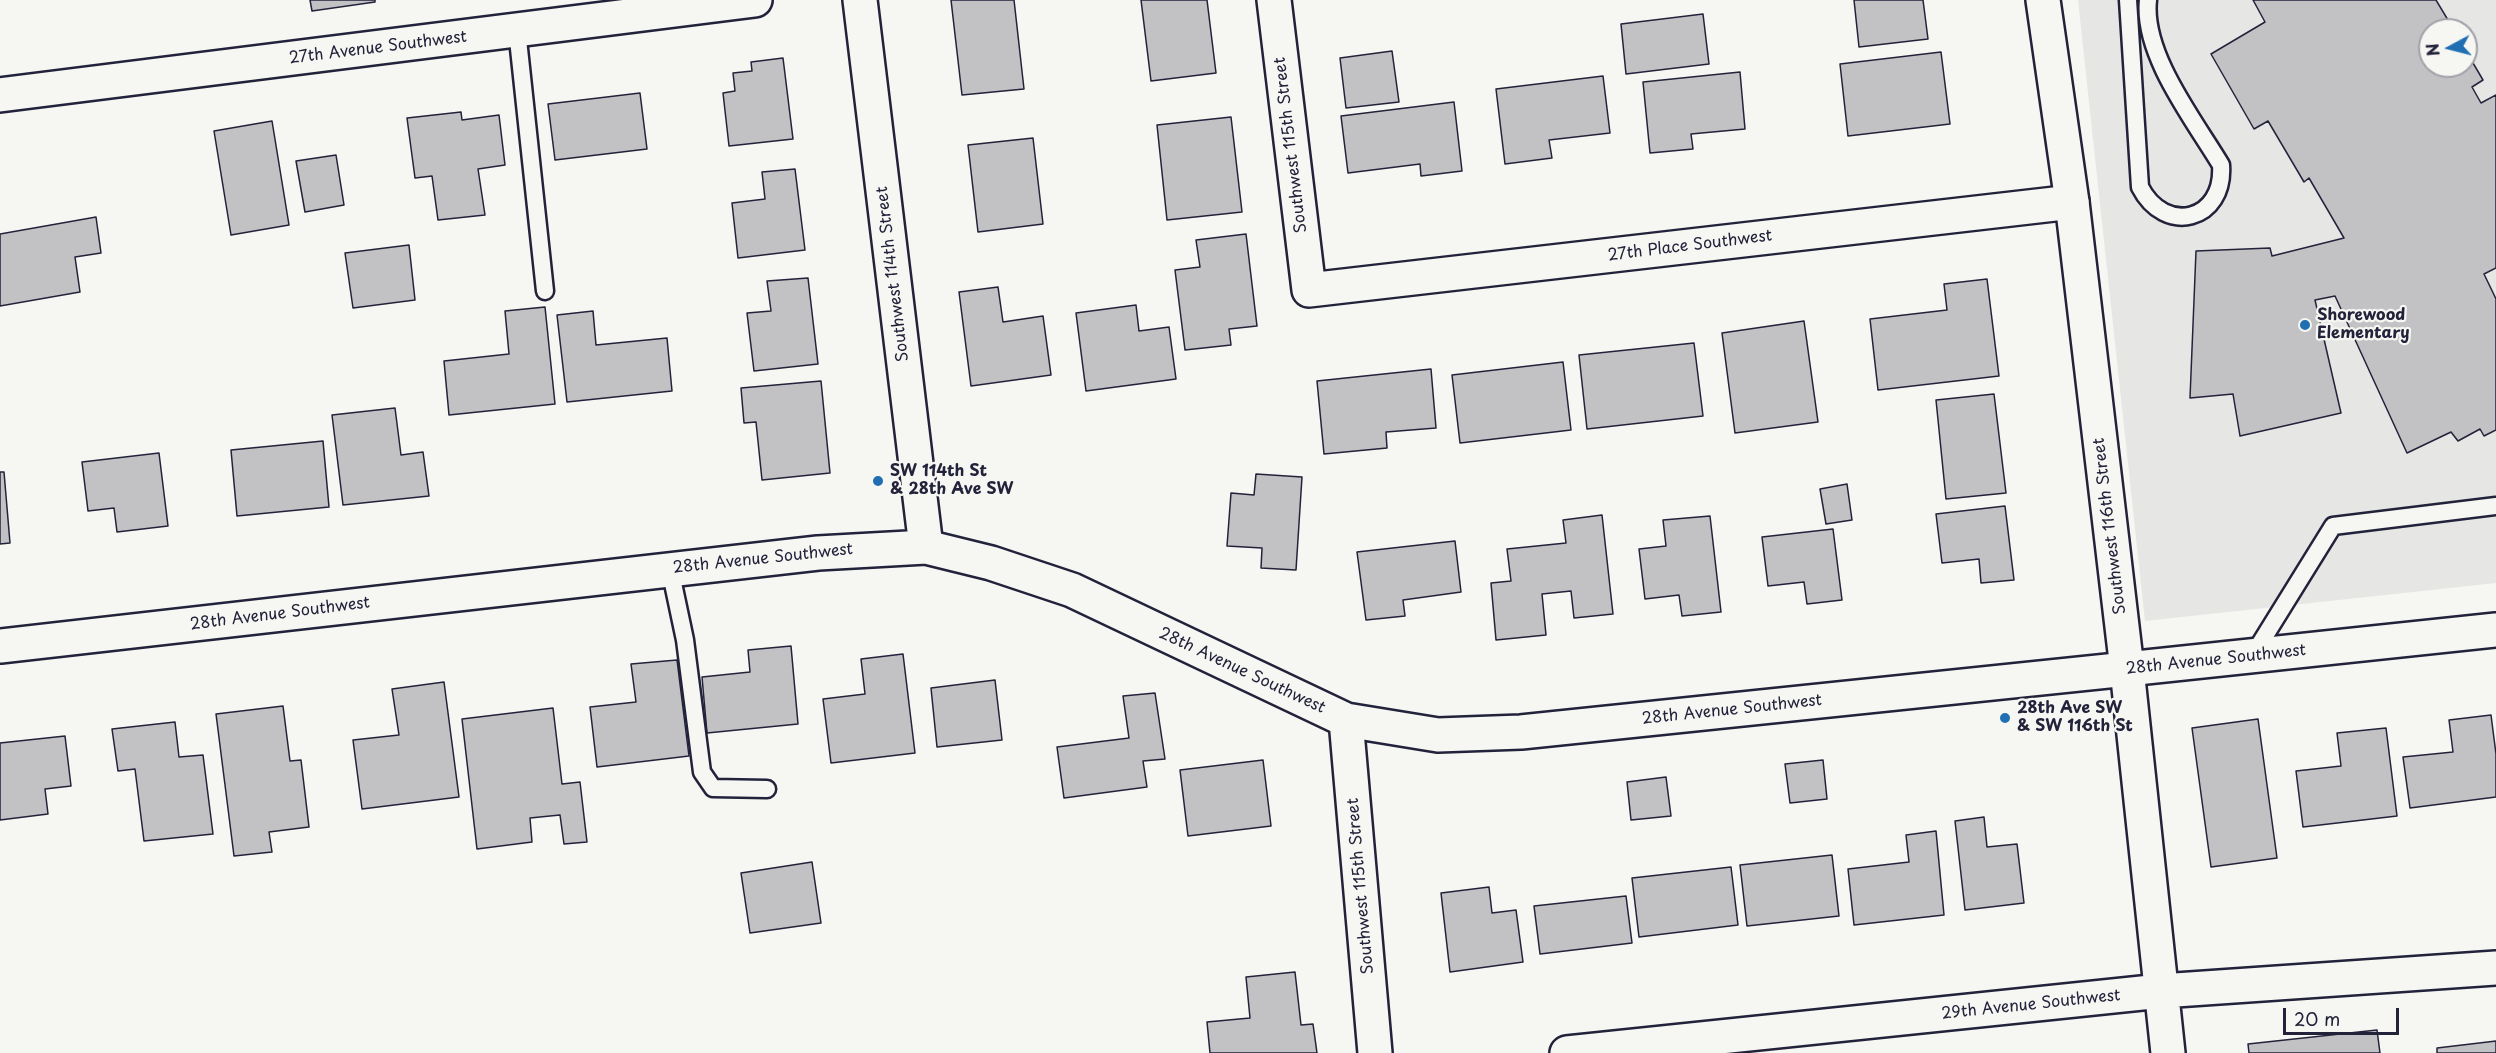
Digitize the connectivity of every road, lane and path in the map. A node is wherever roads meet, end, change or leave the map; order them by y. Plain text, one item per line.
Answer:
1 (755, 0) edge
2 (860, 0) edge
3 (1274, 0) edge
4 (2043, 0) edge
5 (2128, 0) edge
6 (2148, 0) edge
7 (517, 30) junction
8 (0, 95) edge
9 (2072, 202) junction
10 (1309, 290) joint
11 (545, 291) dead end
12 (2494, 506) edge
13 (926, 547) junction
14 (670, 569) junction
15 (2496, 630) edge
16 (0, 646) edge
17 (2252, 656) junction
18 (2127, 669) junction
19 (1346, 720) junction
20 (767, 789) dead end
21 (2496, 968) edge
22 (2161, 991) junction
23 (1375, 1053) edge
24 (1567, 1053) edge
25 (2168, 1053) edge

1 - 7 street, 27th Avenue Southwest
2 - 13 street, Southwest 114th Street
3 - 10 street, Southwest 115th Street
4 - 9 street, Southwest 116th Street
5 - 6 lane
7 - 8 street, 27th Avenue Southwest
7 - 11 lane
9 - 10 street, 27th Place Southwest
9 - 18 street, Southwest 116th Street
12 - 17 lane
13 - 14 street, 28th Avenue Southwest
13 - 19 street, 28th Avenue Southwest
14 - 16 street, 28th Avenue Southwest
14 - 20 lane
15 - 17 street, 28th Avenue Southwest
17 - 18 street, 28th Avenue Southwest
18 - 19 street, 28th Avenue Southwest
18 - 22 street, Southwest 116th Street
19 - 23 street, Southwest 115th Street
21 - 22 street, 29th Avenue Southwest
22 - 24 street, 29th Avenue Southwest
22 - 25 street, Southwest 116th Street

